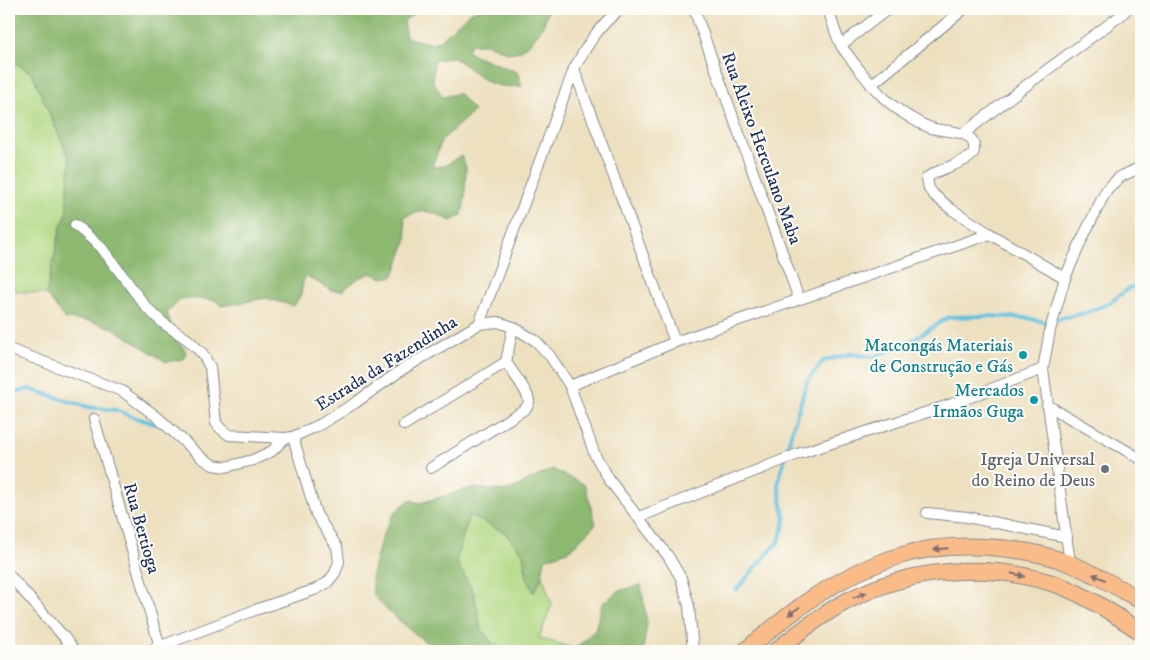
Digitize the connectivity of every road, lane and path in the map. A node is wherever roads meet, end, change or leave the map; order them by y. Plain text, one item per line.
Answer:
1 (620, 9) edge
2 (694, 9) edge
3 (828, 9) edge
4 (888, 9) edge
5 (964, 9) edge
6 (1127, 9) edge
7 (841, 45) junction
8 (574, 69) junction
9 (871, 85) junction
10 (964, 134) junction
11 (1141, 167) edge
12 (75, 225) dead end
13 (990, 234) junction
14 (1065, 278) junction
15 (799, 299) junction
16 (479, 324) junction
17 (513, 327) junction
18 (675, 342) junction
19 (9, 349) edge
20 (506, 362) junction
21 (1043, 369) junction
22 (570, 386) junction
23 (1047, 405) junction
24 (94, 419) dead end
25 (404, 424) dead end
26 (289, 438) junction
27 (1141, 459) edge
28 (431, 468) dead end
29 (926, 513) dead end
30 (639, 517) junction
31 (1067, 537) junction
32 (1070, 563) junction
33 (9, 575) edge
34 (1141, 601) edge
35 (1141, 632) edge
36 (160, 646) junction
37 (74, 651) edge
38 (148, 651) edge
39 (692, 651) edge
40 (745, 651) edge
41 (776, 651) edge

1 - 8 street
2 - 15 street, Rua Aleixo Herculano Maba
3 - 7 street
4 - 7 street
5 - 9 street
6 - 10 street
7 - 9 street
8 - 16 street
8 - 18 street
9 - 10 street
10 - 13 street
11 - 14 street
12 - 26 street, Estrada da Fazendinha
13 - 14 street
13 - 15 street
14 - 21 street
15 - 18 street
16 - 17 street, Estrada da Fazendinha
16 - 26 street, Estrada da Fazendinha
17 - 20 street
17 - 22 street, Estrada da Fazendinha
18 - 22 street
19 - 26 street, Estrada da Fazendinha
20 - 25 street
20 - 28 street
21 - 23 street
21 - 30 street
22 - 30 street, Estrada da Fazendinha
23 - 27 street
23 - 31 street
24 - 36 street, Rua Bertioga
26 - 36 street
29 - 31 street
30 - 39 street, Estrada da Fazendinha
31 - 32 street
34 -> 32 highway
32 -> 40 highway
33 - 37 street
41 -> 35 highway
36 - 38 street

